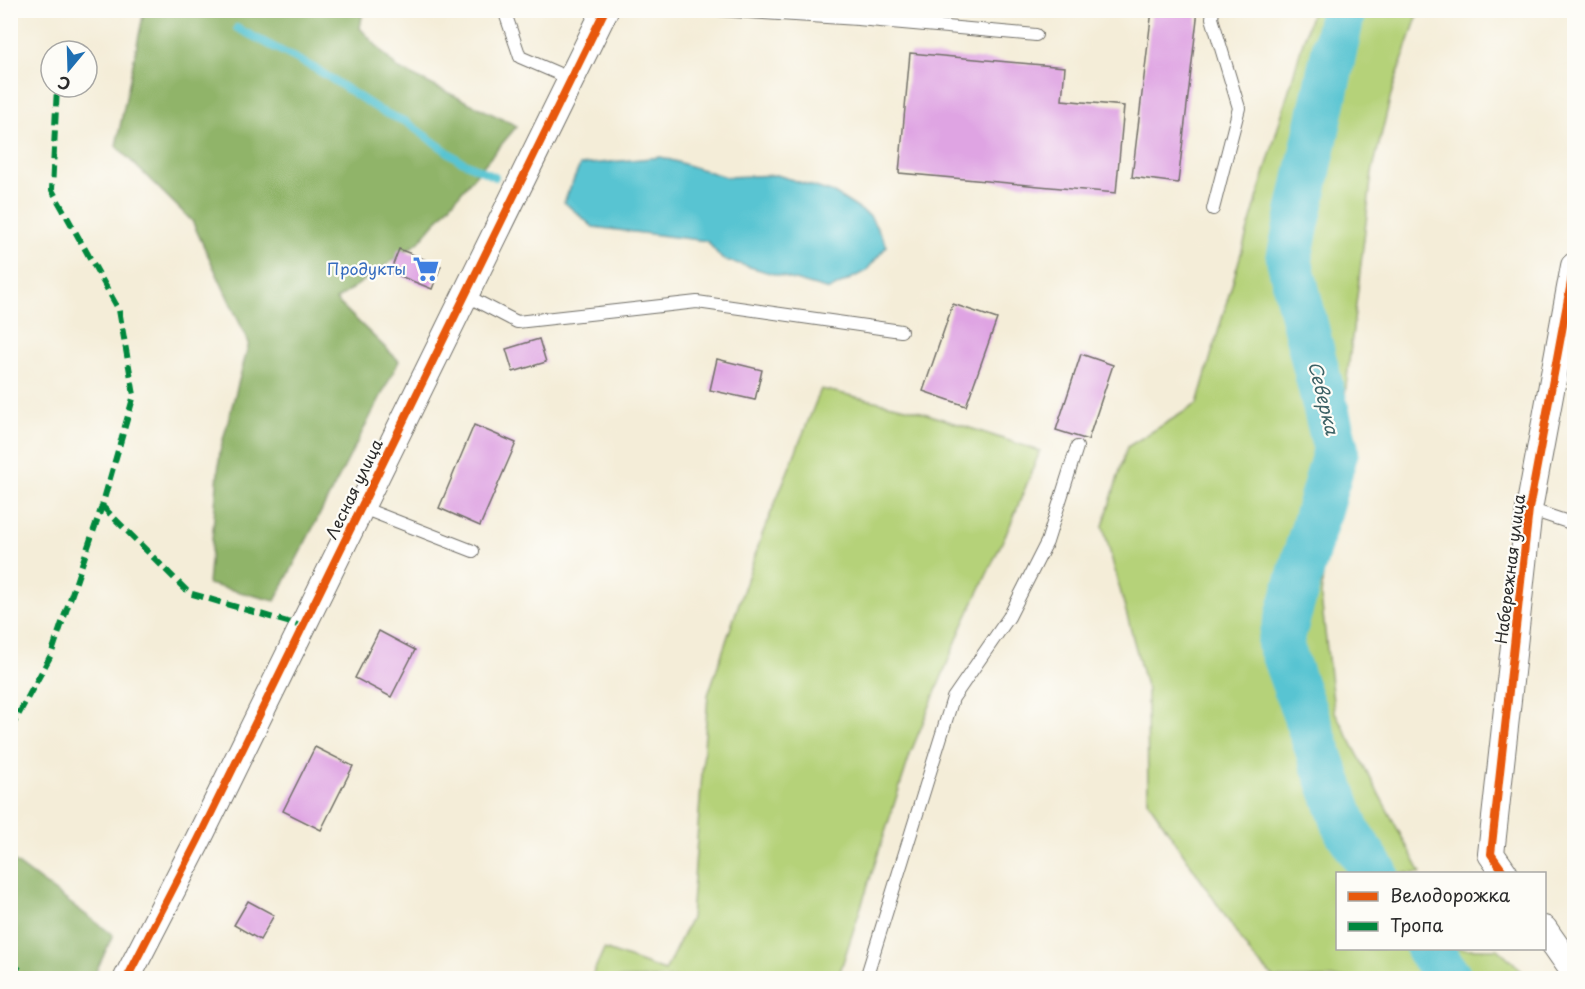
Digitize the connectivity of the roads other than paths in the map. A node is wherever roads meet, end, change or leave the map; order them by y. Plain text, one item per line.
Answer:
1 (504, 10) edge
2 (605, 10) edge
3 (718, 10) edge
4 (1213, 10) edge
5 (1036, 35) dead end
6 (571, 79) junction
7 (1213, 209) dead end
8 (1575, 266) edge
9 (465, 295) junction
10 (901, 331) dead end
11 (1077, 447) dead end
12 (360, 507) junction
13 (1529, 509) junction
14 (1575, 524) edge
15 (473, 551) dead end
16 (1504, 872) edge
17 (1546, 930) edge
18 (1575, 972) edge
19 (128, 978) edge
20 (866, 978) edge

1 - 6 lane
2 - 6 street, Лесная улица
3 - 5 lane
4 - 7 lane
6 - 9 street, Лесная улица
8 - 13 street, Набережная улица
9 - 10 lane
9 - 12 street, Лесная улица
11 - 20 lane
12 - 15 lane
12 - 19 street, Лесная улица
13 - 14 lane
13 - 16 street, Набережная улица
17 - 18 street

